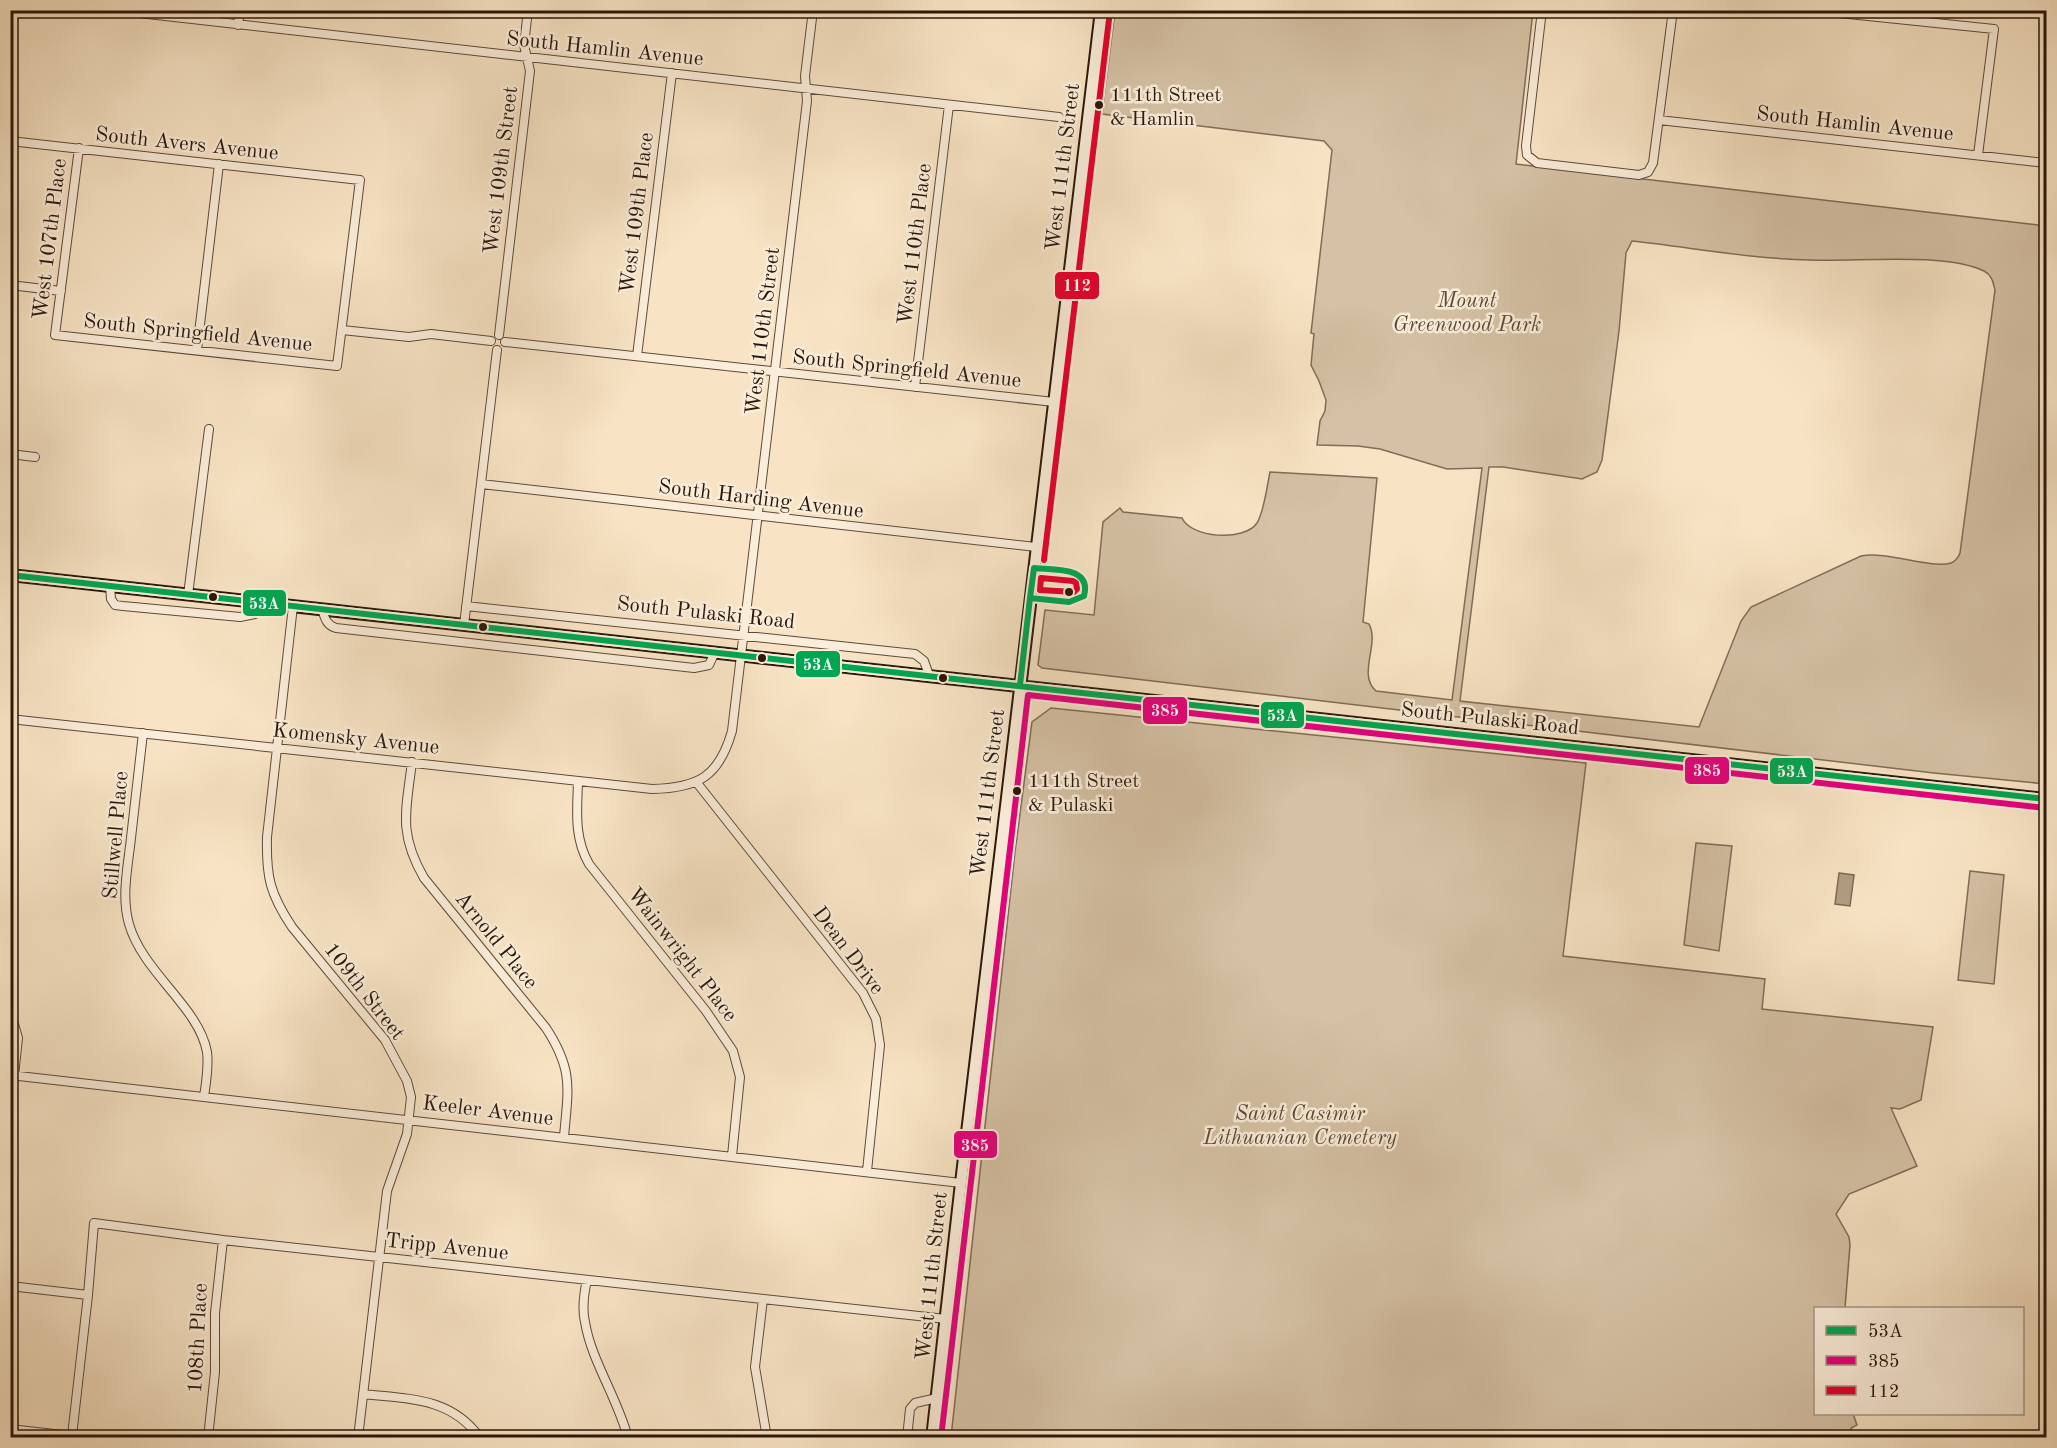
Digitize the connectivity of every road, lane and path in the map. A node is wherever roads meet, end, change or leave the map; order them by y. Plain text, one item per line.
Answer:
1 (112, 10) edge
2 (240, 10) edge
3 (528, 10) edge
4 (813, 10) edge
5 (1101, 10) edge
6 (1542, 10) edge
7 (1672, 10) edge
8 (1810, 10) edge
9 (238, 25) junction
10 (527, 57) junction
11 (672, 74) junction
12 (806, 89) junction
13 (949, 105) junction
14 (1059, 117) dead end
15 (1659, 120) junction
16 (10, 141) edge
17 (79, 148) junction
18 (1978, 155) junction
19 (2046, 163) edge
20 (219, 164) junction
21 (10, 285) edge
22 (61, 291) junction
23 (342, 330) junction
24 (56, 335) joint
25 (499, 335) junction
26 (490, 340) junction
27 (505, 342) junction
28 (197, 350) junction
29 (497, 350) junction
30 (637, 356) junction
31 (775, 371) junction
32 (915, 387) junction
33 (1054, 402) junction
34 (209, 429) dead end
35 (10, 454) edge
36 (35, 457) dead end
37 (480, 484) junction
38 (759, 515) junction
39 (1036, 547) junction
40 (10, 575) edge
41 (110, 586) junction
42 (188, 595) junction
43 (268, 603) junction
44 (293, 606) junction
45 (466, 606) junction
46 (322, 609) junction
47 (464, 625) junction
48 (744, 636) junction
49 (715, 652) junction
50 (742, 655) junction
51 (928, 675) junction
52 (1020, 686) junction
53 (10, 718) edge
54 (143, 733) junction
55 (276, 747) junction
56 (412, 762) junction
57 (578, 782) junction
58 (697, 783) junction
59 (2046, 799) edge
60 (10, 1010) edge
61 (12, 1076) edge
62 (204, 1097) junction
63 (410, 1119) junction
64 (564, 1137) junction
65 (732, 1156) junction
66 (867, 1171) junction
67 (960, 1183) junction
68 (223, 1240) junction
69 (380, 1256) junction
70 (587, 1280) junction
71 (10, 1287) edge
72 (88, 1295) junction
73 (763, 1299) junction
74 (946, 1320) junction
75 (363, 1394) junction
76 (937, 1398) junction
77 (10, 1429) edge
78 (208, 1437) edge
79 (358, 1437) edge
80 (480, 1437) edge
81 (628, 1437) edge
82 (768, 1437) edge
83 (907, 1437) edge
84 (932, 1437) edge

1 - 9 street, South Hamlin Avenue
2 - 9 street
3 - 10 street, West 109th Street
4 - 12 street, West 110th Street
5 - 33 main road, West 111th Street
6 - 15 street
7 - 15 street
8 - 18 street
9 - 10 street, South Hamlin Avenue
10 - 11 street, South Hamlin Avenue
10 - 25 street, West 109th Street
11 - 12 street, South Hamlin Avenue
11 - 30 street, West 109th Place
12 - 13 street, South Hamlin Avenue
12 - 31 street, West 110th Street
13 - 14 street, South Hamlin Avenue
13 - 32 street, West 110th Place
15 - 18 street, South Hamlin Avenue
16 - 17 street, South Avers Avenue
17 - 20 street, South Avers Avenue
17 - 22 street, West 107th Place
18 - 19 street, South Hamlin Avenue
20 - 23 street, South Avers Avenue
20 - 28 street
21 - 22 street, South Springfield Avenue
22 - 24 street, West 107th Place
23 - 26 street, South Springfield Avenue
23 - 28 street, South Springfield Avenue
24 - 28 street, South Springfield Avenue
25 - 26 street
25 - 27 street
26 - 29 street
27 - 29 street
27 - 30 street, South Springfield Avenue
29 - 37 street
30 - 31 street, South Springfield Avenue
31 - 32 street, South Springfield Avenue
31 - 38 street, West 110th Street
32 - 33 street, South Springfield Avenue
33 - 39 main road, West 111th Street
34 - 42 street
35 - 36 street
37 - 38 street, South Harding Avenue
37 - 45 street
38 - 39 street, South Harding Avenue
38 - 48 street, West 110th Street
39 - 52 main road, West 111th Street
40 - 41 main road, South Pulaski Road
41 - 42 main road, South Pulaski Road
41 - 43 street
42 - 43 main road, South Pulaski Road
43 - 44 main road, South Pulaski Road
44 - 46 main road, South Pulaski Road
44 - 55 street, 109th Street
45 - 47 street
45 - 48 street, South Pulaski Road
46 - 47 main road, South Pulaski Road
46 - 49 street, South Pulaski Road
47 - 49 main road, South Pulaski Road
48 - 50 street, West 110th Street
48 - 51 street, South Pulaski Road
49 - 50 main road, South Pulaski Road
50 - 51 main road, South Pulaski Road
50 - 58 street, West 110th Street
51 - 52 main road, South Pulaski Road
52 - 59 main road, South Pulaski Road
52 - 67 main road, West 111th Street
53 - 54 street, Komensky Avenue
54 - 55 street, Komensky Avenue
54 - 62 street, Stillwell Place
55 - 56 street, Komensky Avenue
55 - 63 street, 109th Street
56 - 57 street, Komensky Avenue
56 - 64 street, Arnold Place
57 - 58 street, Komensky Avenue
57 - 65 street, Wainwright Place
58 - 66 street, Dean Drive
60 - 61 street
61 - 62 street, Keeler Avenue
62 - 63 street, Keeler Avenue
63 - 64 street, Keeler Avenue
63 - 69 street, 109th Street
64 - 65 street, Keeler Avenue
65 - 66 street, Keeler Avenue
66 - 67 street, Keeler Avenue
67 - 74 main road, West 111th Street
68 - 69 street, Tripp Avenue
68 - 72 street, Tripp Avenue
68 - 78 street, 108th Place
69 - 70 street, Tripp Avenue
69 - 75 street, 109th Street
70 - 73 street, Tripp Avenue
70 - 81 street
71 - 72 street
72 - 77 street
73 - 74 street, Tripp Avenue
73 - 82 street
74 - 76 main road, West 111th Street
75 - 79 street, 109th Street
75 - 80 street
76 - 83 street
76 - 84 main road, West 111th Street

